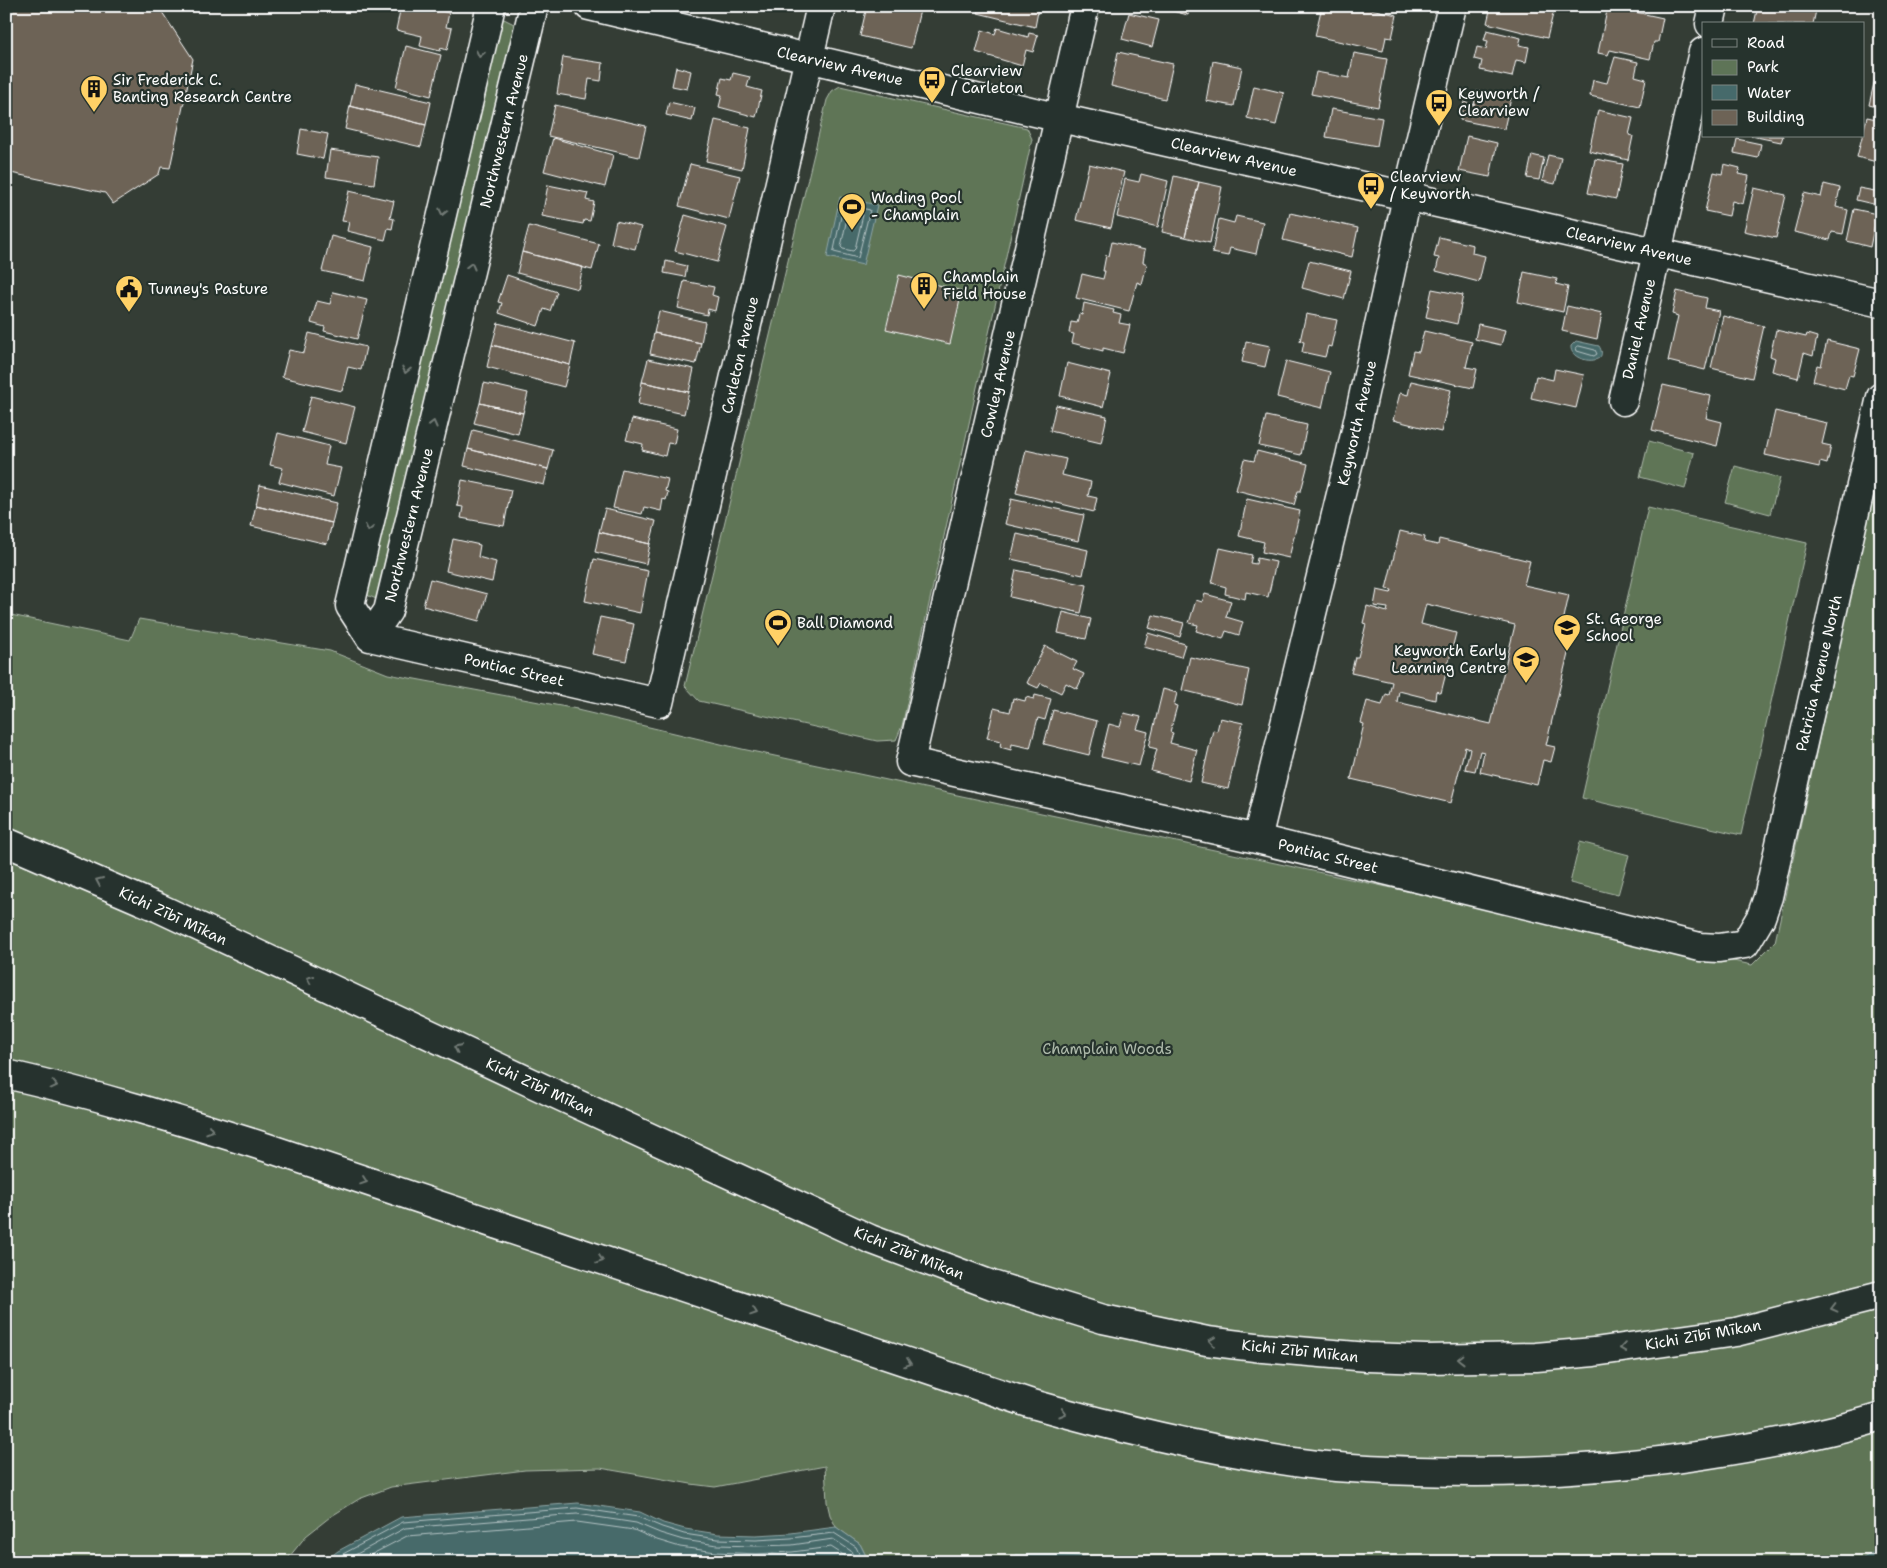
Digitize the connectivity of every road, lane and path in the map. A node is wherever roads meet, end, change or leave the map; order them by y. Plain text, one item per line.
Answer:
1 (491, 6) edge
2 (534, 6) edge
3 (589, 6) edge
4 (821, 6) edge
5 (1086, 6) edge
6 (1452, 6) edge
7 (1714, 6) edge
8 (1710, 22) edge
9 (1702, 56) edge
10 (809, 59) junction
11 (1060, 118) junction
12 (1407, 197) junction
13 (1657, 253) junction
14 (1881, 303) edge
15 (1881, 397) edge
16 (1623, 401) dead end
17 (370, 637) junction
18 (659, 703) joint
19 (910, 762) joint
20 (1257, 839) junction
21 (6, 842) edge
22 (1745, 944) joint
23 (6, 1074) edge
24 (1881, 1295) edge
25 (1881, 1417) edge

1 -> 17 main road
17 -> 2 main road, Northwestern Avenue
3 - 10 main road, Clearview Avenue
4 - 10 main road, Carleton Avenue
5 - 11 main road, Cowley Avenue
6 - 12 main road, Keyworth Avenue
7 - 8 main road
9 - 13 main road, Daniel Avenue
10 - 11 main road, Clearview Avenue
10 - 18 main road, Carleton Avenue
11 - 12 main road, Clearview Avenue
11 - 19 main road, Cowley Avenue
12 - 13 main road, Clearview Avenue
12 - 20 main road, Keyworth Avenue
13 - 14 main road, Clearview Avenue
13 - 16 main road, Daniel Avenue
15 - 22 main road, Patricia Avenue North
17 - 18 main road, Pontiac Street
19 - 20 main road, Pontiac Street
20 - 22 main road, Pontiac Street
24 -> 21 main road, Kichi Zībī Mīkan
23 -> 25 main road

